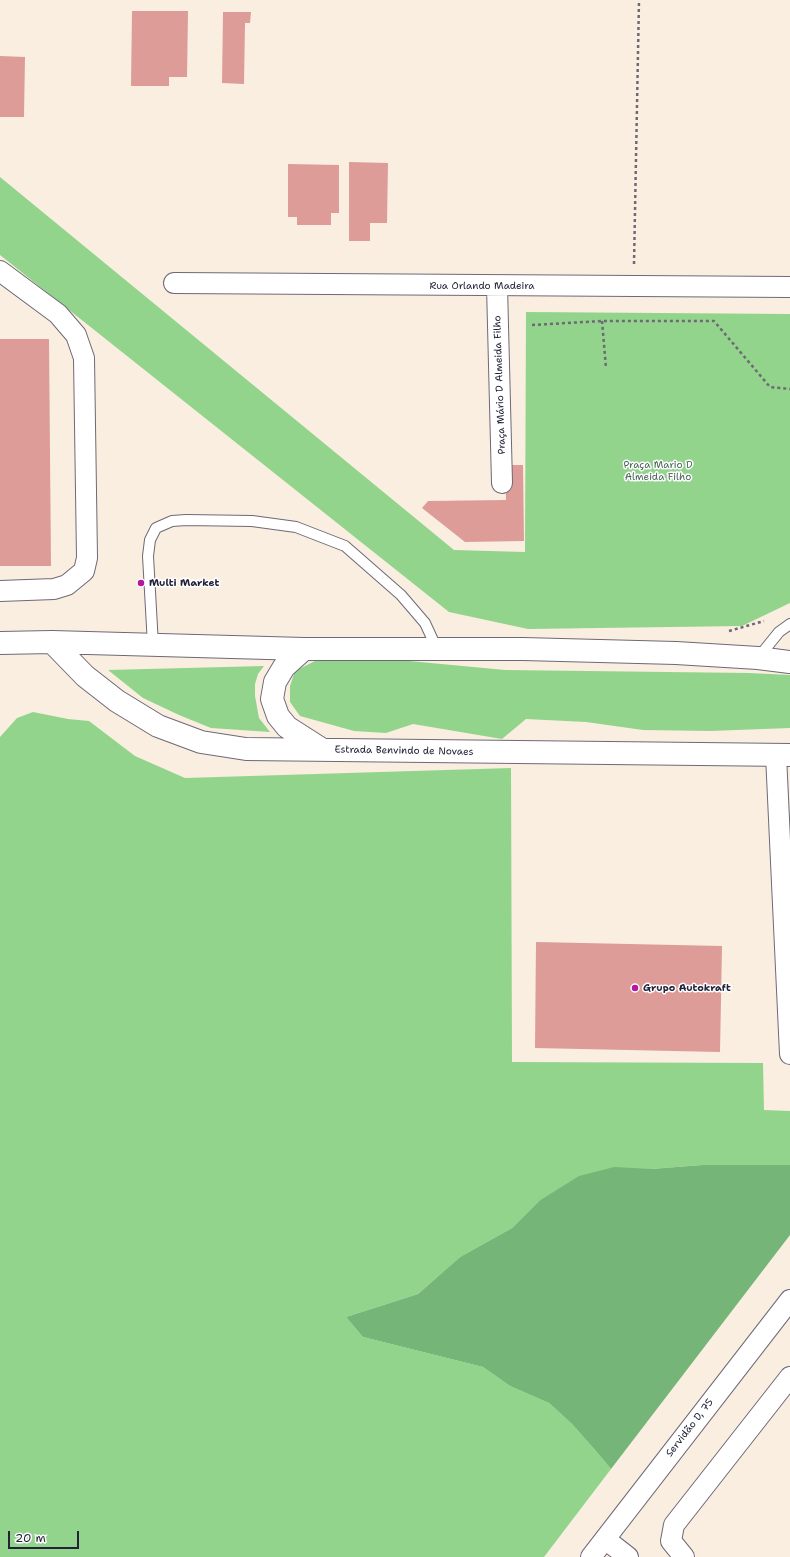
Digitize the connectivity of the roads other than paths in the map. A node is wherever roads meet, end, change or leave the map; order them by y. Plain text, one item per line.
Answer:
1 (2, 275) edge
2 (174, 283) dead end
3 (497, 286) junction
4 (790, 287) edge
5 (502, 483) dead end
6 (0, 591) edge
7 (790, 624) edge
8 (52, 642) junction
9 (0, 643) edge
10 (152, 645) junction
11 (304, 649) junction
12 (437, 649) junction
13 (758, 658) junction
14 (790, 662) edge
15 (324, 750) junction
16 (783, 755) edge
17 (790, 1054) edge
18 (790, 1300) edge
19 (790, 1377) edge
20 (605, 1539) junction
21 (590, 1557) edge
22 (628, 1557) edge
23 (684, 1557) edge

1 - 6 street
2 - 3 street, Rua Orlando Madeira
3 - 4 street, Rua Orlando Madeira
3 - 5 street, Praça Mário D Almeida Filho
7 - 13 lane
8 - 9 street
8 - 10 street
8 - 15 street, Estrada Benvindo de Novaes
10 - 11 street
10 - 12 lane
11 - 12 street
11 - 15 street
12 - 13 street
13 - 14 street
15 - 16 street, Estrada Benvindo de Novaes
16 - 17 street
18 - 20 street, Servidão D, 75
19 - 23 street
20 - 21 street, Servidão D, 75
20 - 22 street

